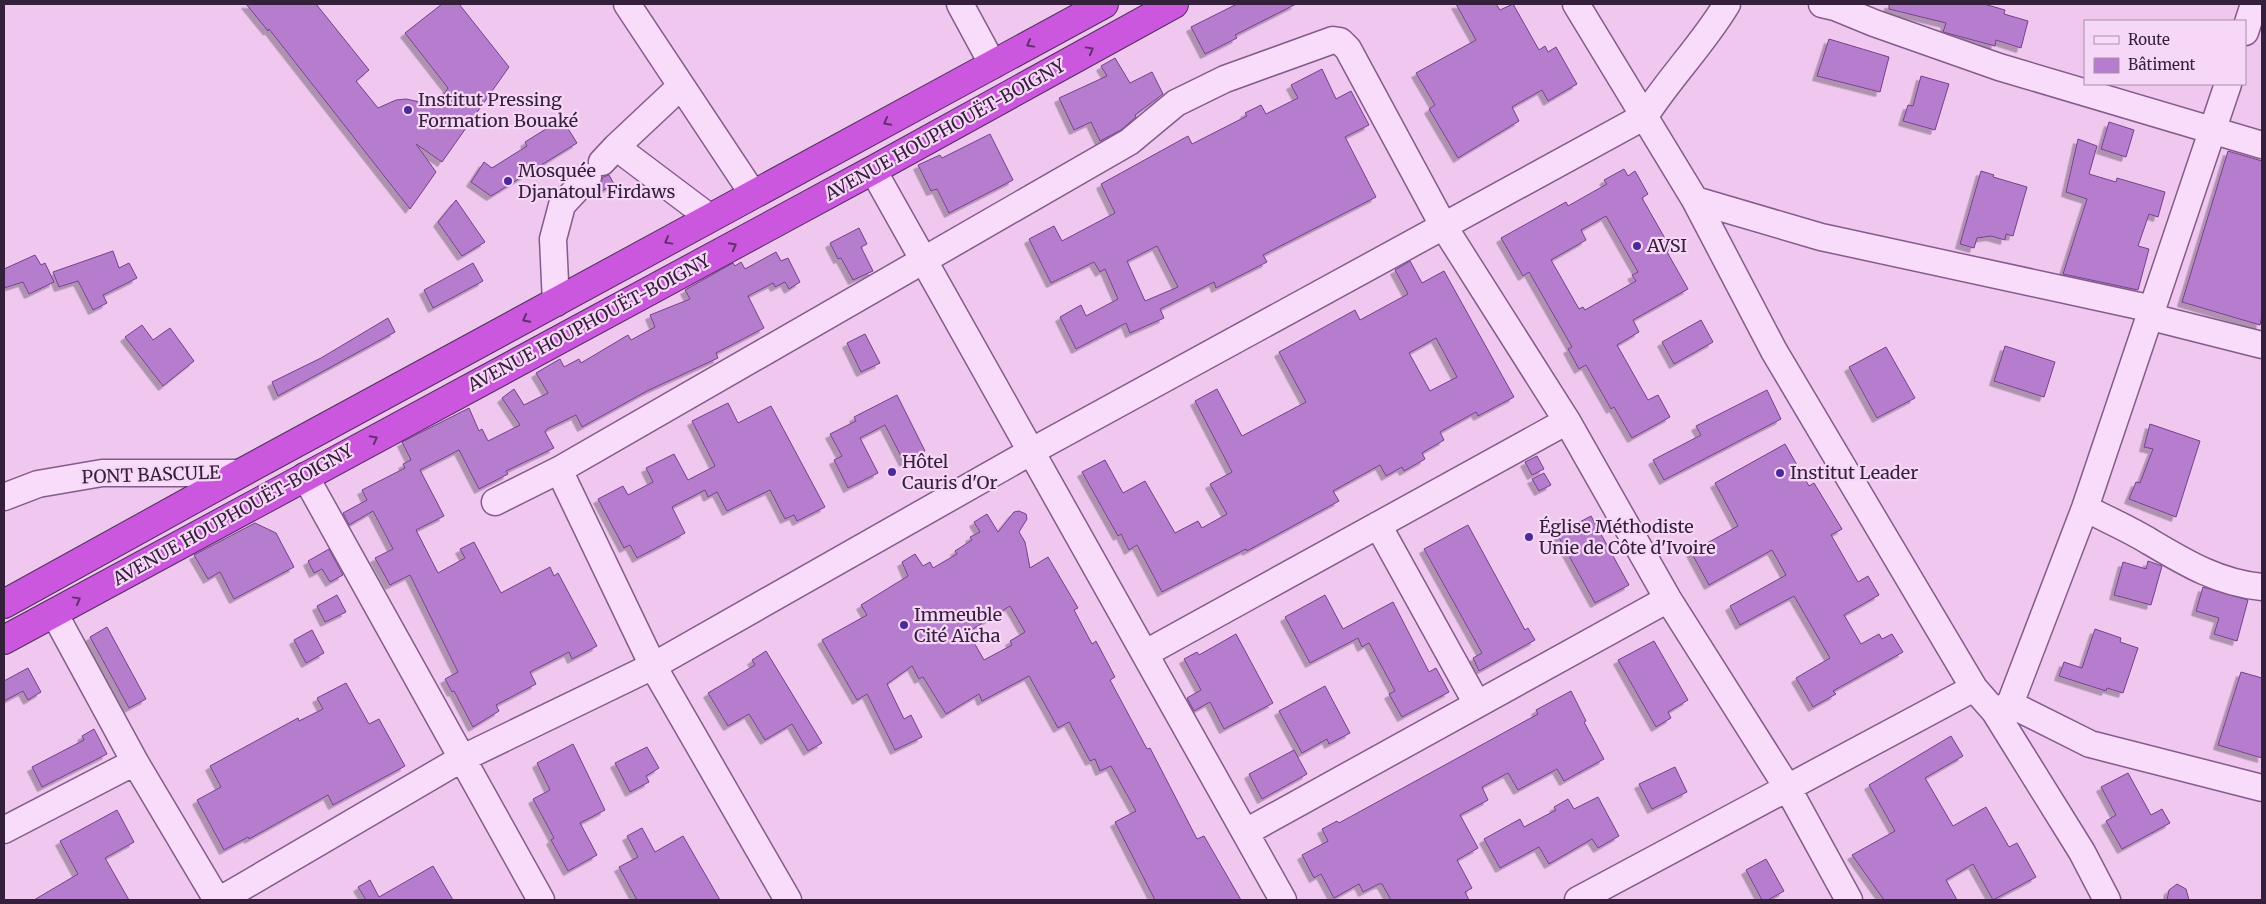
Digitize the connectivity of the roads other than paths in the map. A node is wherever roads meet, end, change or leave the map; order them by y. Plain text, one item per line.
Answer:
1 (627, 4) edge
2 (960, 4) edge
3 (1104, 4) edge
4 (1174, 4) edge
5 (1576, 4) edge
6 (1727, 4) edge
7 (1822, 4) edge
8 (2254, 4) edge
9 (2246, 29) edge
10 (993, 65) junction
11 (2228, 85) edge
12 (681, 86) junction
13 (1645, 116) junction
14 (2213, 131) junction
15 (2262, 145) edge
16 (602, 162) junction
17 (874, 170) junction
18 (753, 194) junction
19 (1695, 200) junction
20 (709, 218) junction
21 (1444, 227) junction
22 (923, 260) junction
23 (556, 303) junction
24 (2152, 313) junction
25 (2262, 345) edge
26 (1566, 421) junction
27 (1032, 452) junction
28 (560, 470) junction
29 (241, 472) junction
30 (305, 476) junction
31 (4, 497) edge
32 (495, 502) dead end
33 (2085, 508) junction
34 (1378, 525) junction
35 (2262, 587) edge
36 (1668, 599) junction
37 (4, 604) edge
38 (54, 613) junction
39 (4, 640) edge
40 (1146, 653) junction
41 (653, 666) junction
42 (1974, 688) junction
43 (1477, 704) junction
44 (2003, 708) junction
45 (461, 759) junction
46 (135, 762) junction
47 (1788, 786) junction
48 (2262, 788) edge
49 (4, 830) edge
50 (1246, 832) junction
51 (218, 900) edge
52 (541, 900) edge
53 (788, 900) edge
54 (1283, 900) edge
55 (1578, 900) edge
56 (1849, 900) edge
57 (2107, 900) edge

1 - 12 street
2 - 10 street
3 -> 10 highway, AVENUE HOUPHOUËT-BOIGNY
17 -> 4 highway, AVENUE HOUPHOUËT-BOIGNY
5 - 13 street
6 - 13 street
7 - 14 street
8 - 9 street
10 -> 18 highway, AVENUE HOUPHOUËT-BOIGNY
11 - 14 street
12 - 16 street
12 - 18 street
13 - 19 street
13 - 21 street
14 - 15 street
14 - 24 street
16 - 20 street
16 - 23 street
17 - 22 street
30 -> 17 highway, AVENUE HOUPHOUËT-BOIGNY
18 - 20 highway, AVENUE HOUPHOUËT-BOIGNY
19 - 24 street
19 - 42 street
20 -> 23 highway, AVENUE HOUPHOUËT-BOIGNY
21 - 22 street
21 - 26 street
21 - 27 street
22 - 27 street
22 - 28 street
23 -> 29 highway, AVENUE HOUPHOUËT-BOIGNY
24 - 25 street
24 - 33 street
26 - 34 street
26 - 36 street
27 - 40 street
27 - 41 street
28 - 32 street
28 - 41 street
29 - 31 street, PONT BASCULE
29 - 37 highway, AVENUE HOUPHOUËT-BOIGNY
38 -> 30 highway, AVENUE HOUPHOUËT-BOIGNY
30 - 45 street
33 - 35 street
33 - 44 street
34 - 40 street
34 - 43 street
36 - 43 street
36 - 47 street
38 - 39 highway, AVENUE HOUPHOUËT-BOIGNY
38 - 46 street
40 - 50 street
41 - 45 street
41 - 53 street
42 - 44 street
42 - 47 street
43 - 50 street
44 - 48 street
44 - 57 street
45 - 51 street
45 - 52 street
46 - 49 street
46 - 51 street
47 - 55 street
47 - 56 street
50 - 54 street

